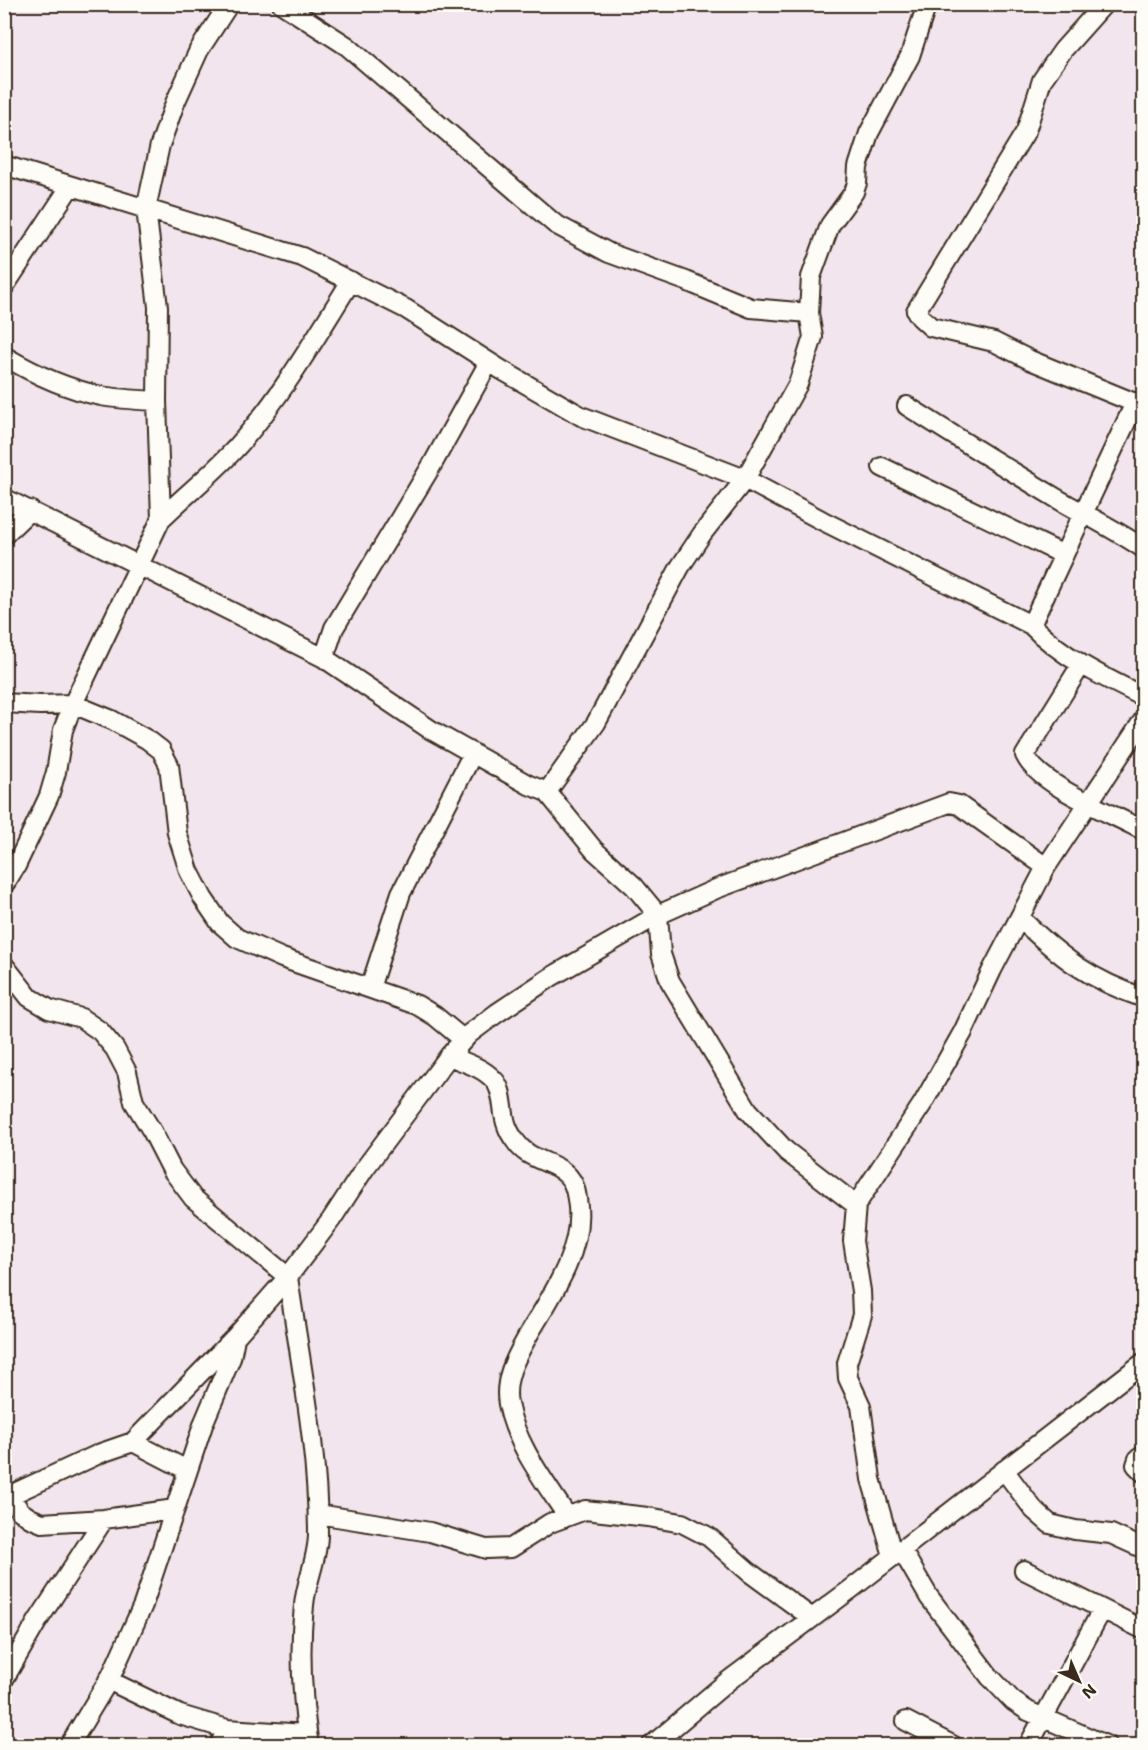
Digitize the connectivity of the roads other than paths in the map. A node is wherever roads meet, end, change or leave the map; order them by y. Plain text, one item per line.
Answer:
1 (229, 4) edge
2 (282, 4) edge
3 (927, 4) edge
4 (1104, 4) edge
5 (4, 165) edge
6 (70, 187) junction
7 (146, 209) junction
8 (351, 281) junction
9 (4, 287) edge
10 (809, 314) junction
11 (4, 356) edge
12 (489, 362) junction
13 (157, 401) junction
14 (1139, 402) edge
15 (907, 406) dead end
16 (882, 467) dead end
17 (745, 479) junction
18 (4, 498) edge
19 (30, 510) junction
20 (1083, 514) junction
21 (160, 519) junction
22 (4, 535) edge
23 (1143, 549) edge
24 (1064, 555) junction
25 (140, 564) junction
26 (1031, 625) junction
27 (324, 658) junction
28 (1081, 665) junction
29 (1143, 697) edge
30 (4, 703) edge
31 (73, 704) junction
32 (1143, 719) edge
33 (473, 753) junction
34 (547, 792) junction
35 (1088, 804) junction
36 (1143, 831) edge
37 (1046, 867) junction
38 (4, 885) edge
39 (658, 915) junction
40 (1020, 918) junction
41 (4, 964) edge
42 (370, 988) junction
43 (1143, 998) edge
44 (464, 1040) junction
45 (449, 1056) junction
46 (856, 1205) junction
47 (288, 1277) junction
48 (236, 1336) junction
49 (1143, 1362) edge
50 (133, 1442) junction
51 (1143, 1455) edge
52 (187, 1470) junction
53 (1004, 1470) junction
54 (1143, 1473) edge
55 (7, 1497) edge
56 (175, 1509) junction
57 (318, 1514) junction
58 (567, 1516) junction
59 (104, 1519) junction
60 (1143, 1549) edge
61 (897, 1553) junction
62 (1024, 1570) dead end
63 (1102, 1610) junction
64 (812, 1618) junction
65 (1143, 1630) edge
66 (4, 1679) edge
67 (108, 1680) junction
68 (1043, 1718) junction
69 (906, 1721) dead end
70 (227, 1729) junction
71 (308, 1740) edge
72 (1107, 1745) edge
73 (69, 1746) edge
74 (219, 1746) edge
75 (651, 1746) edge
76 (954, 1746) edge
77 (1028, 1746) edge

1 - 7 street
2 - 10 street
3 - 10 street
4 - 14 street
5 - 6 street
6 - 7 street
6 - 9 street
7 - 8 street
7 - 13 street
8 - 12 street
8 - 21 street
10 - 17 street
11 - 13 street
12 - 17 street
12 - 27 street
13 - 21 street
14 - 20 street
15 - 20 street
16 - 24 street
17 - 26 street
17 - 34 street
18 - 19 street
19 - 22 street
19 - 25 street
20 - 23 street
20 - 24 street
21 - 25 street
24 - 26 street
25 - 27 street
25 - 31 street
26 - 28 street
27 - 33 street
28 - 29 street
28 - 35 street
30 - 31 street
31 - 38 street
31 - 42 street
32 - 35 street
33 - 34 street
33 - 42 street
34 - 39 street
35 - 36 street
35 - 37 street
37 - 39 street
37 - 40 street
39 - 44 street
39 - 46 street
40 - 43 street
40 - 46 street
41 - 47 street
42 - 44 street
44 - 45 street
45 - 47 street
45 - 58 street
46 - 61 street
47 - 48 street
47 - 57 street
48 - 50 street
48 - 52 street
49 - 53 street
50 - 52 street
50 - 55 street
51 - 54 street
52 - 56 street
53 - 60 street
53 - 61 street
55 - 59 street
56 - 59 street
56 - 67 street
57 - 58 street
57 - 71 street
58 - 64 street
59 - 66 street
61 - 64 street
61 - 68 street
62 - 63 street
63 - 65 street
63 - 68 street
64 - 75 street
67 - 70 street
67 - 73 street
68 - 72 street
68 - 77 street
69 - 76 street
70 - 71 street
70 - 74 street

